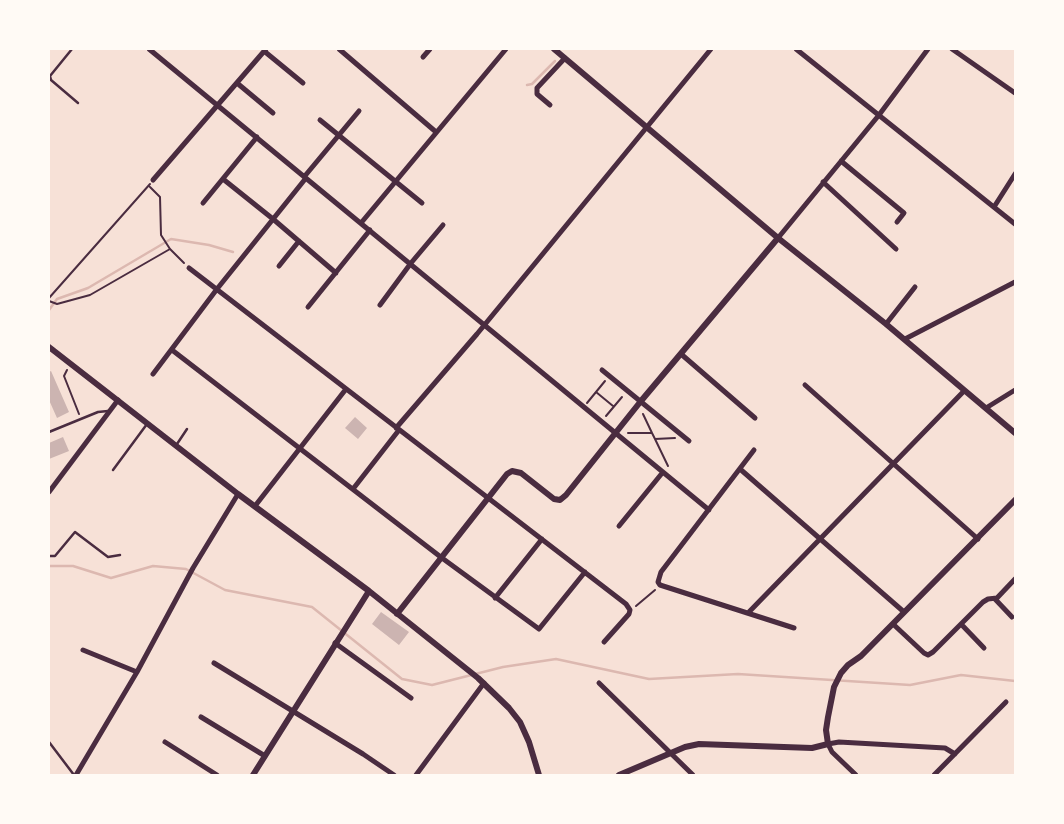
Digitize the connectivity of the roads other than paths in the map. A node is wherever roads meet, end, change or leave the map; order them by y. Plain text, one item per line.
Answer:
1 (72, 49) edge
2 (149, 49) edge
3 (339, 49) edge
4 (430, 49) edge
5 (506, 49) edge
6 (554, 49) edge
7 (711, 49) edge
8 (796, 49) edge
9 (928, 49) edge
10 (952, 49) edge
11 (265, 50) edge
12 (423, 58) dead end
13 (565, 58) junction
14 (237, 83) junction
15 (302, 83) dead end
16 (1015, 94) edge
17 (78, 103) dead end
18 (550, 105) dead end
19 (218, 106) junction
20 (359, 111) dead end
21 (273, 113) dead end
22 (879, 115) junction
23 (320, 120) dead end
24 (646, 126) junction
25 (436, 132) junction
26 (338, 136) junction
27 (257, 137) junction
28 (841, 161) junction
29 (305, 177) junction
30 (1014, 178) edge
31 (222, 179) junction
32 (151, 182) road end
33 (395, 182) junction
34 (823, 182) junction
35 (203, 203) dead end
36 (422, 203) dead end
37 (994, 207) junction
38 (273, 219) junction
39 (898, 222) dead end
40 (362, 223) junction
41 (1015, 224) edge
42 (443, 225) dead end
43 (370, 230) junction
44 (778, 238) junction
45 (299, 242) junction
46 (896, 249) dead end
47 (411, 263) junction
48 (279, 266) dead end
49 (189, 268) road end
50 (336, 273) junction
51 (1015, 282) edge
52 (915, 287) dead end
53 (217, 290) junction
54 (380, 305) dead end
55 (308, 307) dead end
56 (484, 324) junction
57 (886, 324) junction
58 (905, 339) junction
59 (49, 347) edge
60 (172, 350) junction
61 (681, 354) junction
62 (602, 370) dead end
63 (154, 374) dead end
64 (805, 385) dead end
65 (346, 389) junction
66 (964, 390) junction
67 (1015, 390) edge
68 (118, 400) junction
69 (641, 401) junction
70 (986, 408) junction
71 (110, 410) junction
72 (754, 418) dead end
73 (148, 423) junction
74 (187, 429) dead end
75 (398, 429) junction
76 (49, 431) edge
77 (1015, 433) edge
78 (616, 434) junction
79 (687, 440) road end
80 (176, 445) junction
81 (300, 449) junction
82 (754, 450) dead end
83 (894, 464) junction
84 (740, 469) junction
85 (112, 470) dead end
86 (663, 472) junction
87 (353, 489) junction
88 (49, 492) edge
89 (238, 494) junction
90 (488, 498) junction
91 (1015, 500) edge
92 (255, 506) junction
93 (709, 510) junction
94 (619, 526) dead end
95 (542, 539) junction
96 (820, 539) junction
97 (978, 539) junction
98 (120, 555) dead end
99 (49, 556) edge
100 (442, 558) junction
101 (585, 572) junction
102 (1015, 579) edge
103 (369, 591) junction
104 (495, 598) junction
105 (995, 599) junction
106 (904, 612) junction
107 (748, 613) junction
108 (397, 614) junction
109 (1012, 617) dead end
110 (893, 624) junction
111 (961, 624) junction
112 (794, 628) dead end
113 (337, 641) junction
114 (604, 642) dead end
115 (984, 648) dead end
116 (84, 650) dead end
117 (214, 663) dead end
118 (137, 672) junction
119 (484, 683) junction
120 (599, 683) dead end
121 (411, 698) dead end
122 (1006, 702) dead end
123 (293, 711) junction
124 (201, 717) dead end
125 (49, 742) edge
126 (165, 742) dead end
127 (828, 744) junction
128 (670, 752) junction
129 (955, 754) junction
130 (265, 756) junction
131 (75, 775) edge
132 (217, 775) edge
133 (253, 775) edge
134 (394, 775) edge
135 (416, 775) edge
136 (539, 775) edge
137 (619, 775) edge
138 (693, 775) edge
139 (856, 775) edge
140 (934, 775) edge

1 - 17 lane
2 - 19 street
3 - 25 street
4 - 12 street
5 - 25 street
6 - 13 street
7 - 24 street
8 - 22 street
9 - 22 street
10 - 16 street
11 - 14 street
11 - 15 street
13 - 18 street
13 - 24 street
14 - 19 street
14 - 21 street
19 - 27 street
19 - 32 street
20 - 26 street
22 - 28 street
22 - 37 street
23 - 26 street
24 - 44 street
24 - 56 street
25 - 33 street
26 - 29 street
26 - 33 street
27 - 29 street
27 - 31 street
28 - 34 street
28 - 39 street
29 - 38 street
29 - 40 street
30 - 37 street
31 - 35 street
31 - 38 street
33 - 36 street
33 - 40 street
34 - 44 street
34 - 46 street
37 - 41 street
38 - 45 street
38 - 53 street
40 - 43 street
42 - 47 street
43 - 47 street
43 - 50 street
44 - 57 street
44 - 61 street
45 - 48 street
45 - 50 street
47 - 54 street
47 - 56 street
49 - 53 street
50 - 55 street
51 - 58 street
52 - 57 street
53 - 60 street
53 - 65 street
56 - 75 street
56 - 78 street
57 - 58 street
58 - 66 street
59 - 68 street
60 - 63 street
60 - 81 street
61 - 69 street
61 - 72 street
62 - 69 street
64 - 83 street
65 - 75 street
65 - 81 street
66 - 70 street
66 - 83 street
67 - 70 street
68 - 71 street
68 - 73 street
69 - 78 street
69 - 79 street
70 - 77 street
71 - 76 lane
71 - 88 street
73 - 80 street
73 - 85 lane
74 - 80 lane
75 - 87 street
75 - 90 street
78 - 86 street
78 - 90 street
80 - 89 street
81 - 87 street
81 - 92 street
82 - 84 street
83 - 96 street
83 - 97 street
84 - 93 street
84 - 96 street
86 - 93 street
86 - 94 street
87 - 100 street
89 - 92 street
89 - 118 street
90 - 95 street
90 - 100 street
91 - 97 street
92 - 103 street
93 - 107 street
95 - 101 street
95 - 104 street
96 - 106 street
96 - 107 street
97 - 106 street
98 - 99 lane
100 - 104 street
100 - 108 street
101 - 104 street
101 - 114 street
102 - 105 street
103 - 108 street
103 - 113 street
105 - 109 street
105 - 111 street
106 - 110 street
107 - 112 street
108 - 119 street
110 - 111 street
110 - 127 street
111 - 115 street
113 - 121 street
113 - 123 street
116 - 118 street
117 - 123 street
118 - 131 street
119 - 135 street
119 - 136 street
120 - 128 street
122 - 129 street
123 - 130 street
123 - 134 street
124 - 130 street
125 - 131 lane
126 - 132 street
127 - 128 street
127 - 129 street
127 - 139 street
128 - 137 street
128 - 138 street
129 - 140 street
130 - 133 street

